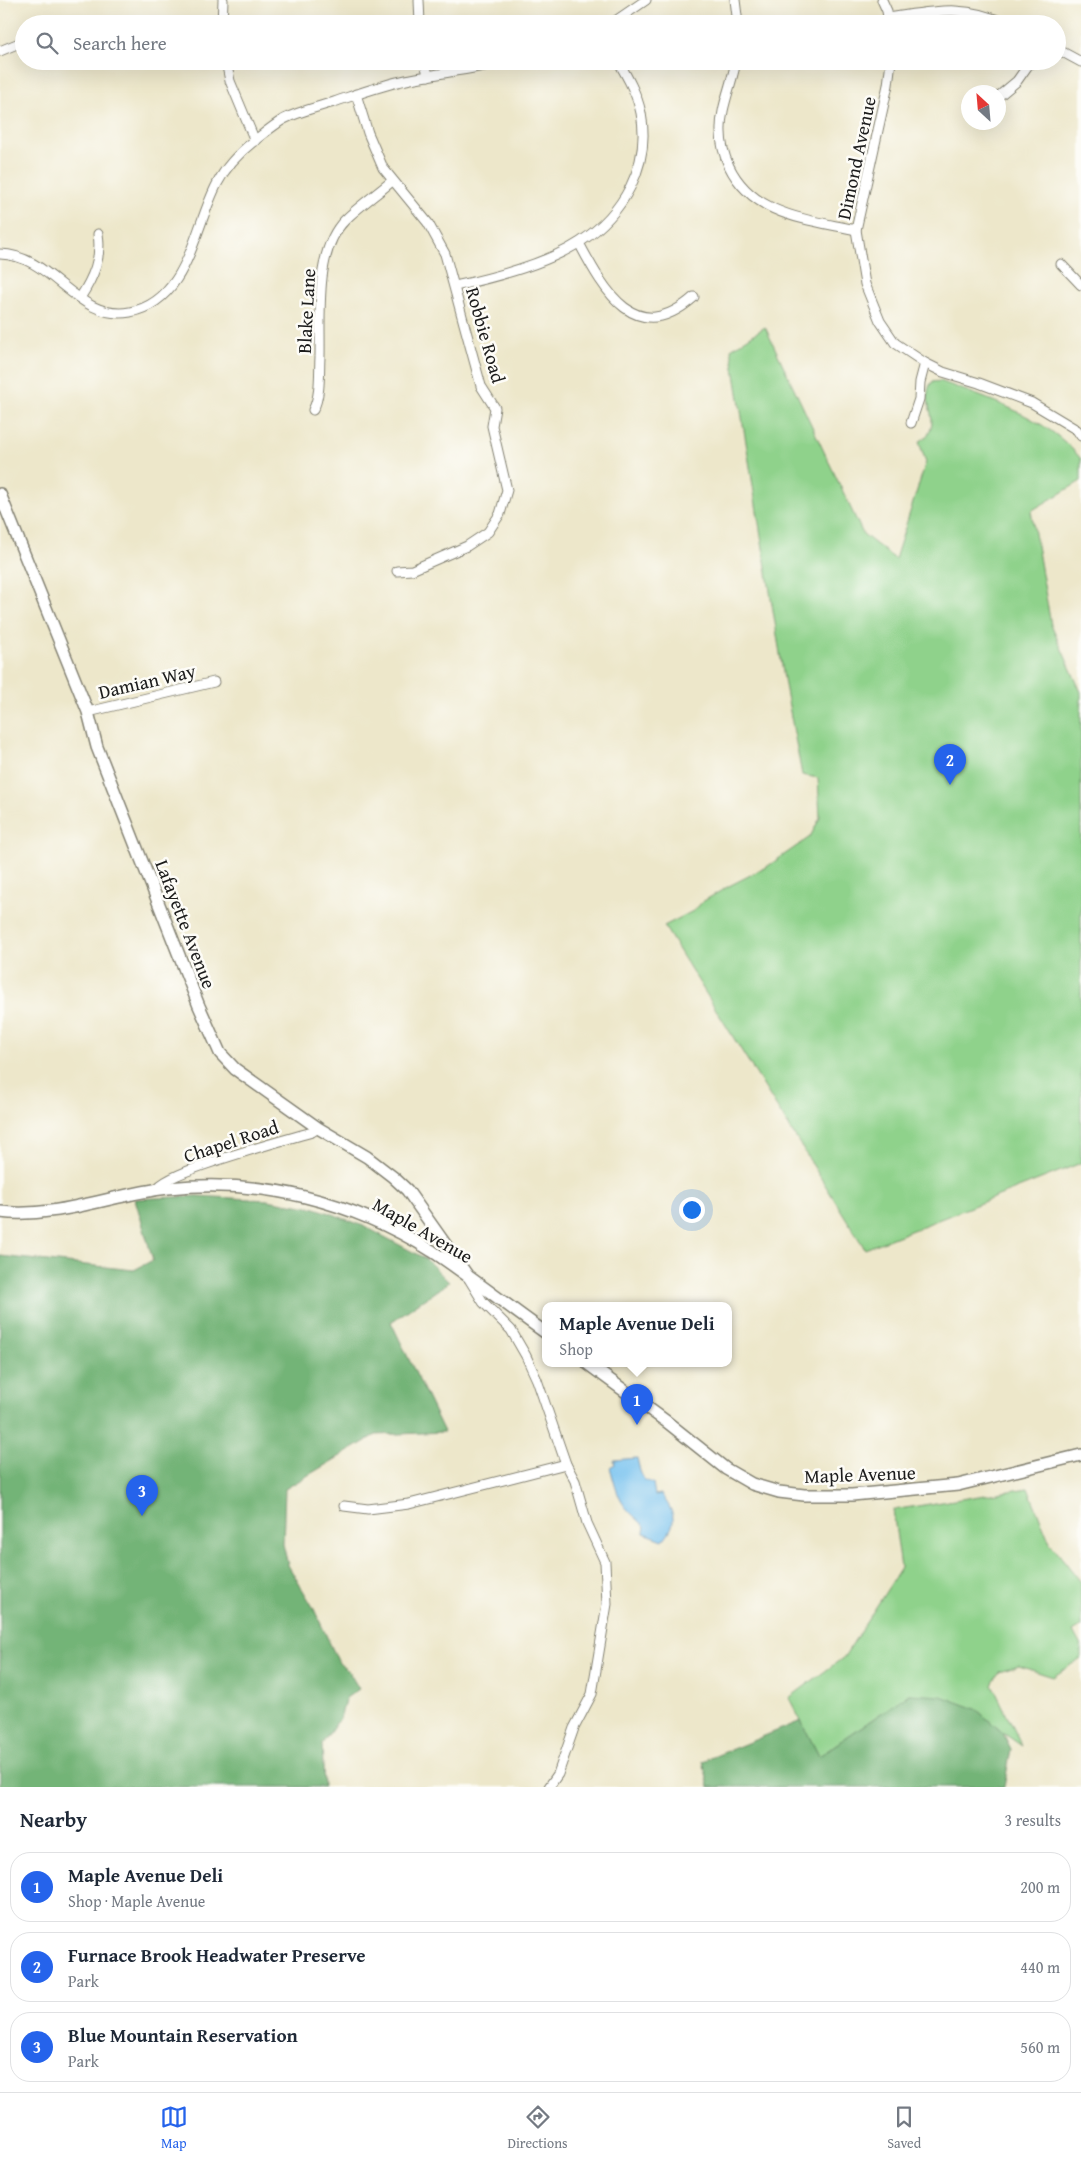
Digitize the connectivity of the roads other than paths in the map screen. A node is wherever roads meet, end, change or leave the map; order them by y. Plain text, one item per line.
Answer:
1 (222, 0) edge
2 (419, 0) edge
3 (646, 0) edge
4 (734, 0) edge
5 (882, 0) edge
6 (222, 15) edge
7 (420, 15) edge
8 (624, 15) edge
9 (736, 15) edge
10 (887, 15) edge
11 (921, 15) edge
12 (983, 15) edge
13 (15, 45) edge
14 (0, 51) edge
15 (1066, 54) edge
16 (1081, 62) edge
17 (228, 70) edge
18 (427, 70) edge
19 (461, 70) edge
20 (623, 70) edge
21 (734, 70) edge
22 (890, 70) edge
23 (1025, 70) edge
24 (428, 76) junction
25 (1006, 90) edge
26 (356, 94) junction
27 (255, 140) junction
28 (392, 181) junction
29 (856, 230) junction
30 (98, 234) dead end
31 (579, 243) junction
32 (0, 254) edge
33 (1061, 264) dead end
34 (1081, 285) edge
35 (455, 286) junction
36 (694, 297) dead end
37 (80, 298) junction
38 (925, 363) junction
39 (313, 410) dead end
40 (911, 423) dead end
41 (1080, 430) edge
42 (0, 494) edge
43 (398, 571) dead end
44 (214, 682) dead end
45 (88, 712) junction
46 (318, 1128) junction
47 (157, 1189) junction
48 (0, 1212) edge
49 (467, 1275) junction
50 (542, 1330) edge
51 (592, 1367) edge
52 (1079, 1459) edge
53 (566, 1464) junction
54 (344, 1506) dead end
55 (549, 1787) edge

1 - 6 street
2 - 7 street
3 - 8 street
4 - 9 street
5 - 10 street
11 - 12 street
13 - 14 street
15 - 16 street
17 - 27 street
18 - 24 street
19 - 24 street
20 - 31 street
21 - 29 street
22 - 29 street, Dimond Avenue
23 - 25 street
24 - 26 street
26 - 27 street
26 - 28 street, Robbie Road
27 - 37 street
28 - 35 street, Robbie Road
28 - 39 street, Blake Lane
29 - 38 street, Dimond Avenue
30 - 37 street
31 - 35 street
31 - 36 street
32 - 37 street
33 - 34 street
35 - 43 street, Robbie Road
38 - 40 street
38 - 41 street, Dimond Avenue
42 - 45 street, Lafayette Avenue
44 - 45 street, Damian Way
45 - 46 street, Lafayette Avenue
46 - 47 street, Chapel Road
46 - 49 street, Lafayette Avenue
47 - 48 street, Maple Avenue
47 - 49 street, Maple Avenue
49 - 50 street, Maple Avenue
49 - 53 street
51 - 52 street, Maple Avenue
53 - 54 street
53 - 55 street

